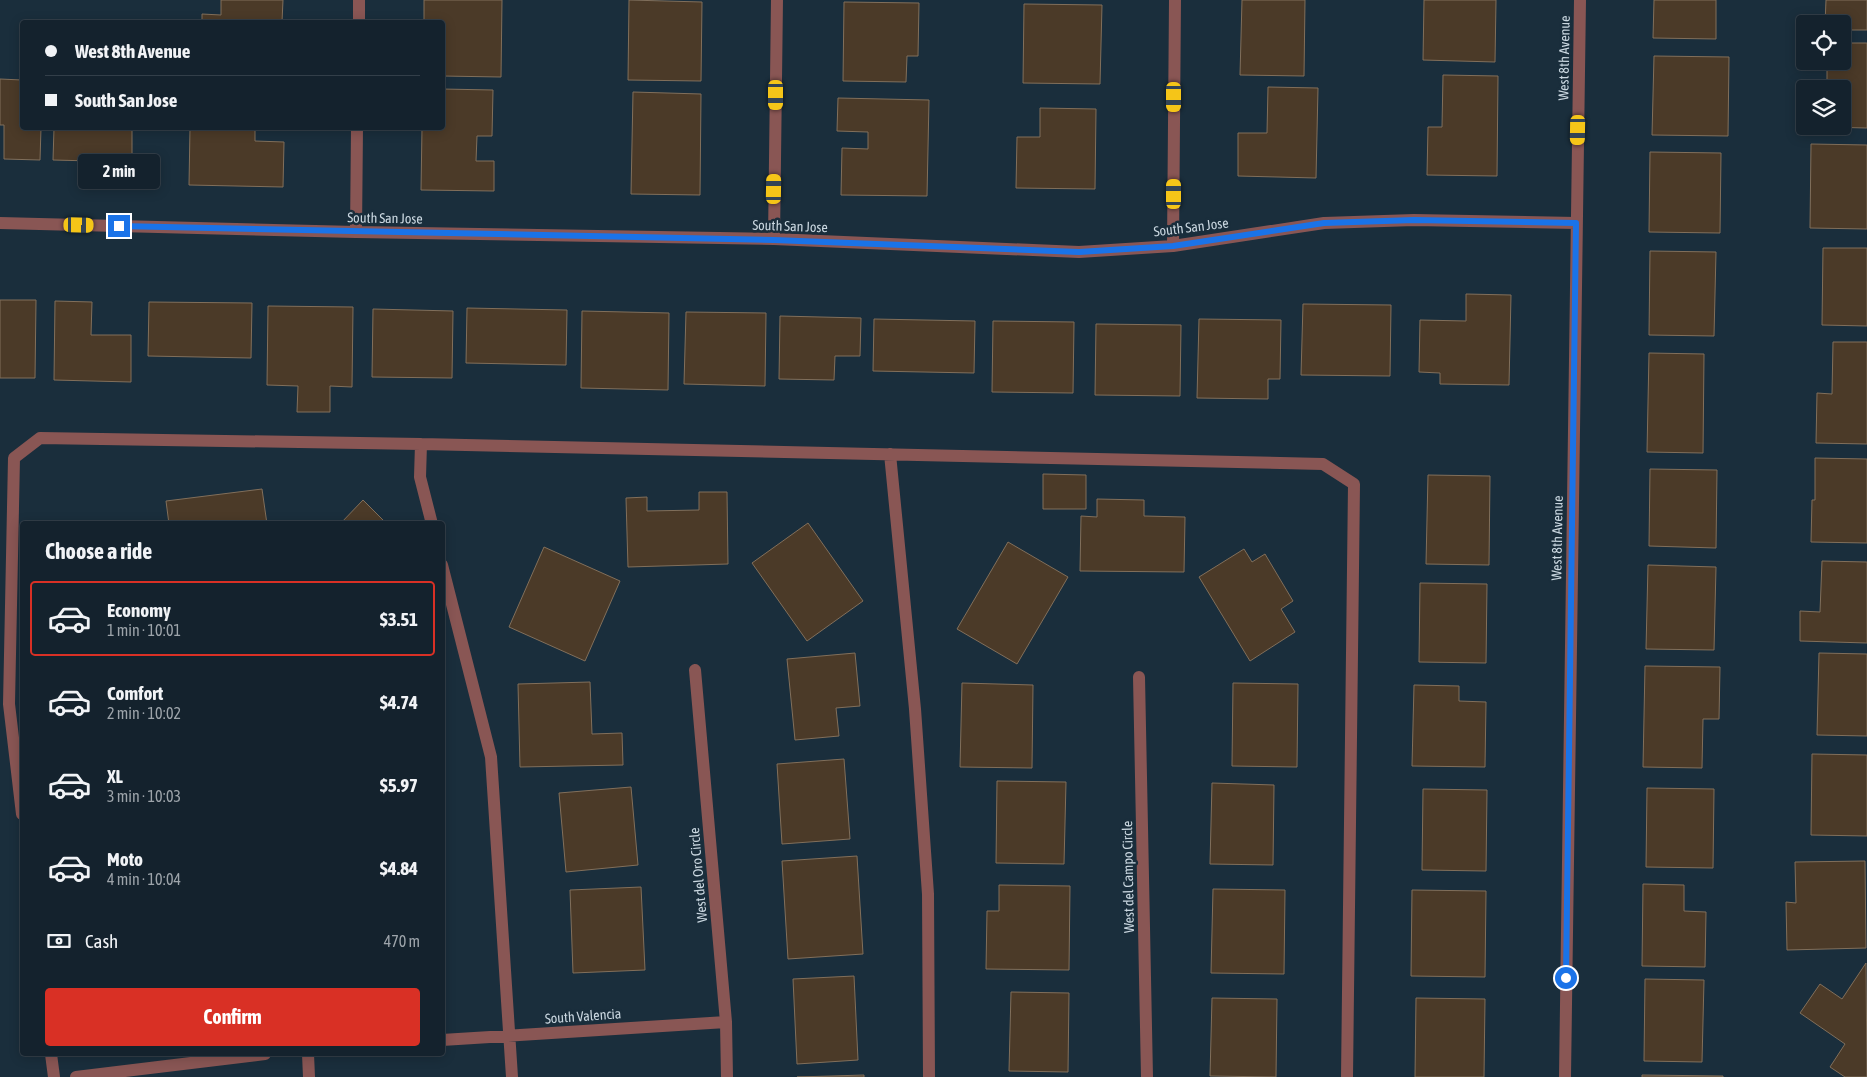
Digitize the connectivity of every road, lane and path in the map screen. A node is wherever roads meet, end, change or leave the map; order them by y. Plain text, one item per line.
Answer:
1 (359, 0) edge
2 (777, 0) edge
3 (1176, 0) edge
4 (1580, 0) edge
5 (359, 20) edge
6 (357, 130) edge
7 (0, 223) edge
8 (1576, 223) junction
9 (356, 232) junction
10 (774, 240) junction
11 (1173, 246) junction
12 (421, 444) junction
13 (890, 454) junction
14 (431, 521) edge
15 (445, 578) edge
16 (695, 670) dead end
17 (1139, 677) dead end
18 (20, 797) edge
19 (726, 1022) junction
20 (508, 1036) junction
21 (445, 1040) edge
22 (51, 1056) edge
23 (249, 1056) edge
24 (308, 1056) edge
25 (54, 1077) edge
26 (76, 1077) edge
27 (309, 1077) edge
28 (512, 1077) edge
29 (728, 1077) edge
30 (929, 1077) edge
31 (1146, 1077) edge
32 (1347, 1077) edge
33 (1565, 1077) edge

1 - 5 street
2 - 10 street
3 - 11 street
4 - 8 street, West 8th Avenue
6 - 9 street
7 - 9 street, South San Jose
8 - 11 street, South San Jose
8 - 33 street, West 8th Avenue
9 - 10 street, South San Jose
10 - 11 street, South San Jose
12 - 13 street
12 - 14 street
12 - 18 street
13 - 30 street
13 - 32 street
15 - 20 street
16 - 19 street, West del Oro Circle
17 - 31 street, West del Campo Circle
19 - 20 street, South Valencia
19 - 29 street, West del Oro Circle
20 - 21 street, South Valencia
20 - 28 street
22 - 25 street
23 - 26 street
24 - 27 street

